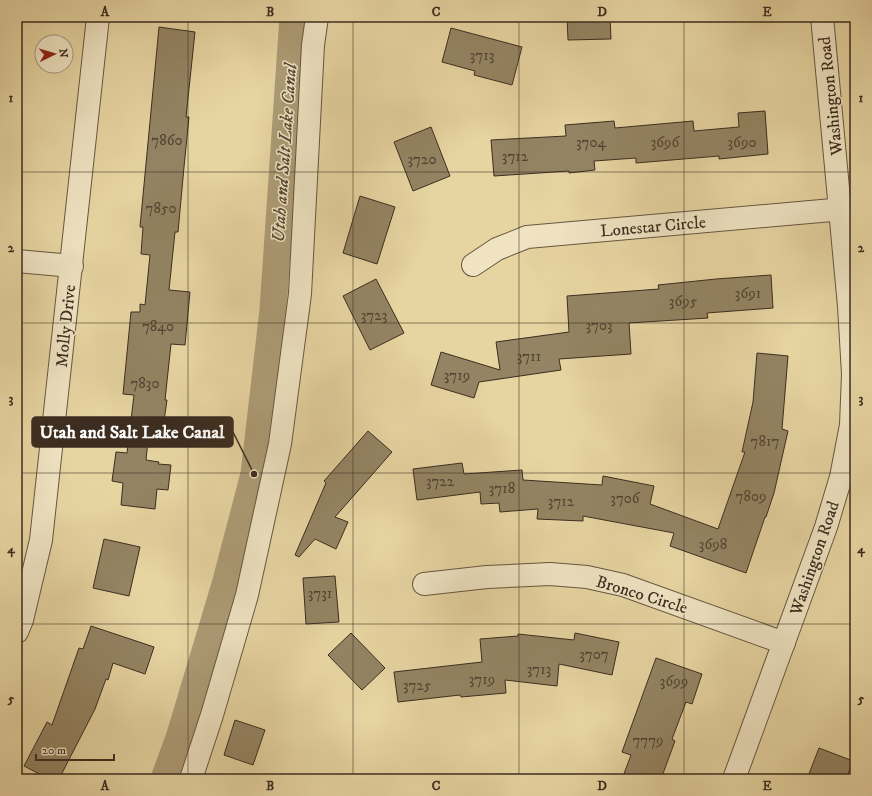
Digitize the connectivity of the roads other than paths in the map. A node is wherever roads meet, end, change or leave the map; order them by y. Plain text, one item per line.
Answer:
1 (98, 17) edge
2 (317, 17) edge
3 (822, 17) edge
4 (848, 208) edge
5 (17, 261) edge
6 (473, 265) dead end
7 (72, 266) junction
8 (24, 582) edge
9 (424, 584) dead end
10 (17, 632) edge
11 (784, 643) junction
12 (190, 779) edge
13 (734, 779) edge

1 - 7 street, Molly Drive
2 - 12 street
3 - 4 street, Washington Road
4 - 6 street, Lonestar Circle
4 - 11 street, Washington Road
5 - 7 street
7 - 8 street, Molly Drive
8 - 10 street, Molly Drive
9 - 11 street, Bronco Circle
11 - 13 street, Washington Road

